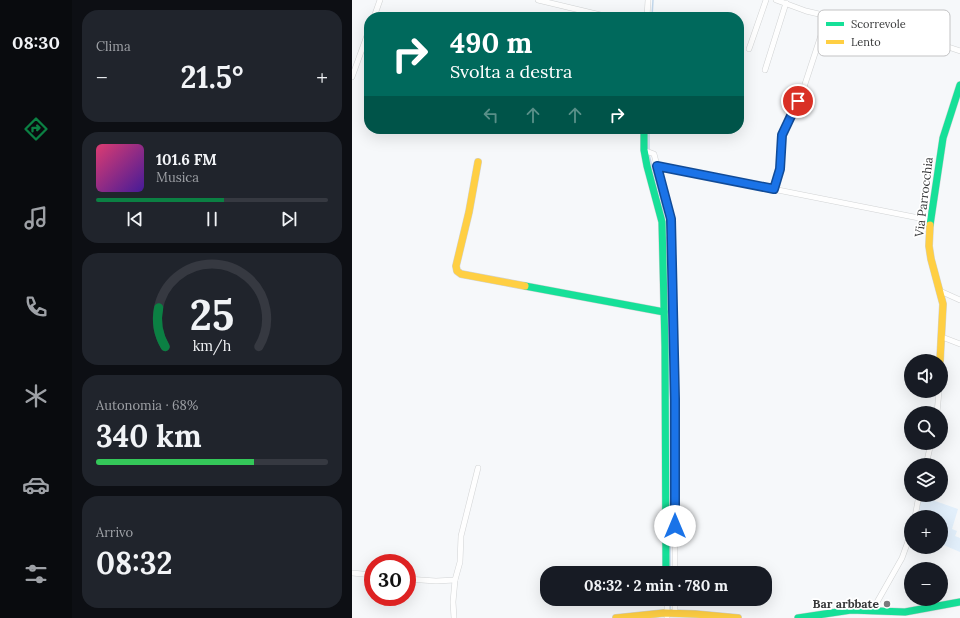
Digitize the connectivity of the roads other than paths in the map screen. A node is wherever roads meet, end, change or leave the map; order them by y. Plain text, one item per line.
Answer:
1 (380, 0) edge
2 (538, 0) edge
3 (648, 0) edge
4 (766, 0) edge
5 (776, 0) edge
6 (786, 3) junction
7 (376, 12) edge
8 (588, 12) edge
9 (647, 12) edge
10 (818, 13) edge
11 (364, 44) edge
12 (818, 44) edge
13 (950, 48) edge
14 (749, 49) dead end
15 (960, 51) edge
16 (765, 70) dead end
17 (352, 77) edge
18 (960, 85) edge
19 (645, 134) edge
20 (647, 151) junction
21 (478, 162) dead end
22 (657, 166) junction
23 (774, 189) junction
24 (929, 220) junction
25 (940, 291) junction
26 (960, 300) edge
27 (664, 312) junction
28 (942, 338) junction
29 (960, 344) edge
30 (941, 354) edge
31 (478, 468) dead end
32 (904, 552) edge
33 (666, 566) edge
34 (675, 566) edge
35 (352, 573) edge
36 (364, 574) edge
37 (416, 580) edge
38 (455, 580) junction
39 (960, 602) edge
40 (675, 606) edge
41 (675, 613) junction
42 (876, 613) edge
43 (667, 616) edge
44 (454, 618) edge
45 (616, 618) edge
46 (738, 618) edge
47 (798, 618) edge

1 - 7 street
2 - 8 street
3 - 9 street
4 - 14 street
5 - 6 street
6 - 10 street
6 - 16 street
11 - 17 street
12 - 23 street
13 - 15 street
18 - 24 street, Via Parrocchia
19 - 20 street
20 - 22 street
20 - 27 street
21 - 27 street
22 - 23 street
22 - 34 street
23 - 24 street
24 - 25 street, Via Parrocchia
25 - 26 street
25 - 28 street, Via Parrocchia
27 - 33 street
28 - 29 street
28 - 30 street, Via Parrocchia
31 - 38 street
32 - 42 street
35 - 36 street
37 - 38 street
38 - 44 street
39 - 42 street
40 - 41 street
41 - 43 street
41 - 46 street
42 - 47 street
43 - 45 street

